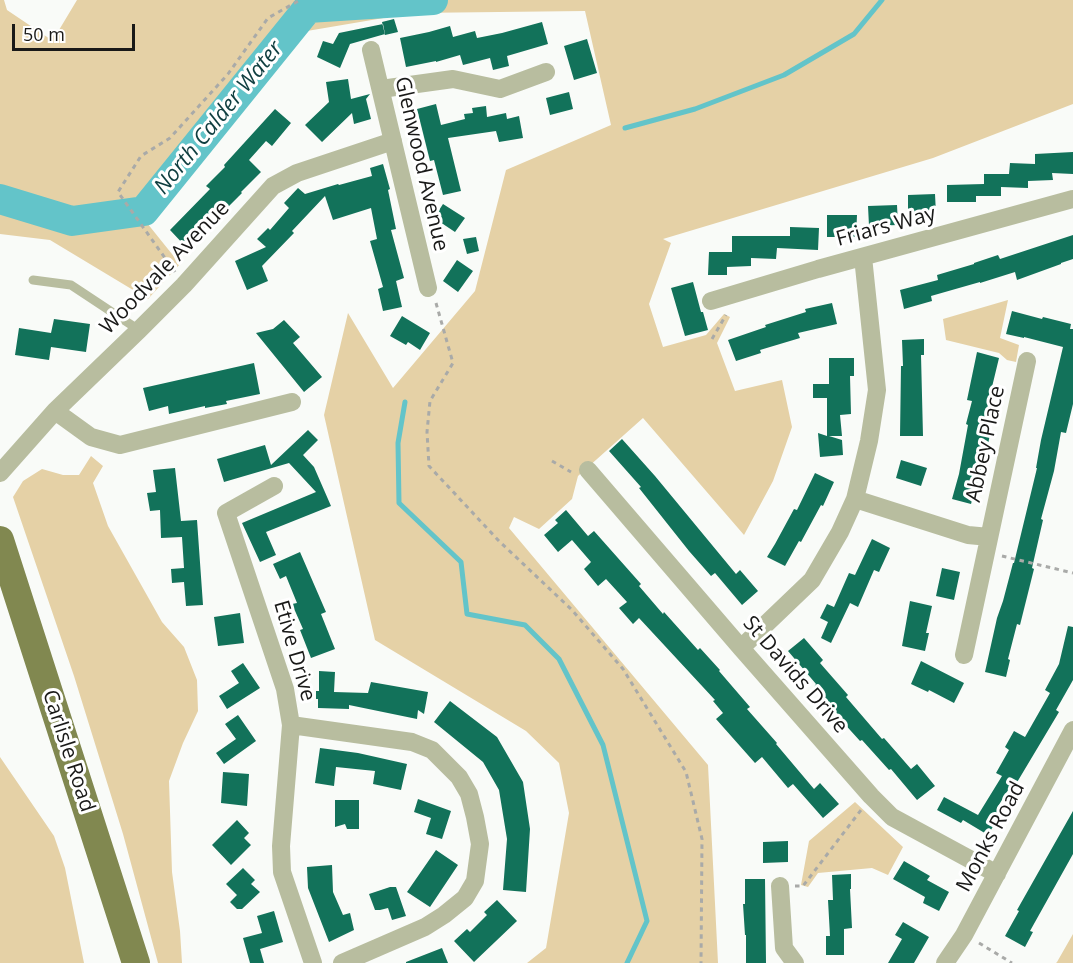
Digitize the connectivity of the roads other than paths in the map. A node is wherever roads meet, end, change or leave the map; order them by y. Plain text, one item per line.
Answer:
1 (371, 50) dead end
2 (546, 72) dead end
3 (381, 89) junction
4 (393, 141) junction
5 (1073, 199) edge
6 (863, 257) junction
7 (33, 280) dead end
8 (428, 288) road end
9 (711, 301) dead end
10 (140, 330) junction
11 (1027, 361) dead end
12 (292, 402) dead end
13 (55, 411) junction
14 (588, 470) dead end
15 (0, 473) edge
16 (274, 486) dead end
17 (855, 499) junction
18 (0, 540) edge
19 (987, 544) junction
20 (741, 648) junction
21 (964, 655) dead end
22 (291, 726) junction
23 (1073, 730) edge
24 (997, 874) junction
25 (780, 886) road end
26 (136, 963) edge
27 (314, 963) edge
28 (342, 963) edge
29 (795, 963) edge
30 (945, 963) edge

1 - 3 street, Glenwood Avenue
2 - 3 street
3 - 4 street, Glenwood Avenue
4 - 8 street, Glenwood Avenue
4 - 10 street, Woodvale Avenue
5 - 6 street, Friars Way
6 - 9 street, Friars Way
6 - 17 street
7 - 10 lane
10 - 13 street, Woodvale Avenue
11 - 19 street, Abbey Place
12 - 13 street
13 - 15 street, Woodvale Avenue
14 - 20 street, St Davids Drive
16 - 22 street, Etive Drive
17 - 19 street
17 - 20 street
18 - 26 main road, Carlisle Road
19 - 21 street, Abbey Place
20 - 24 street, St Davids Drive
22 - 27 street, Etive Drive
22 - 28 street
23 - 24 street, Monks Road
24 - 30 street, Monks Road
25 - 29 street

